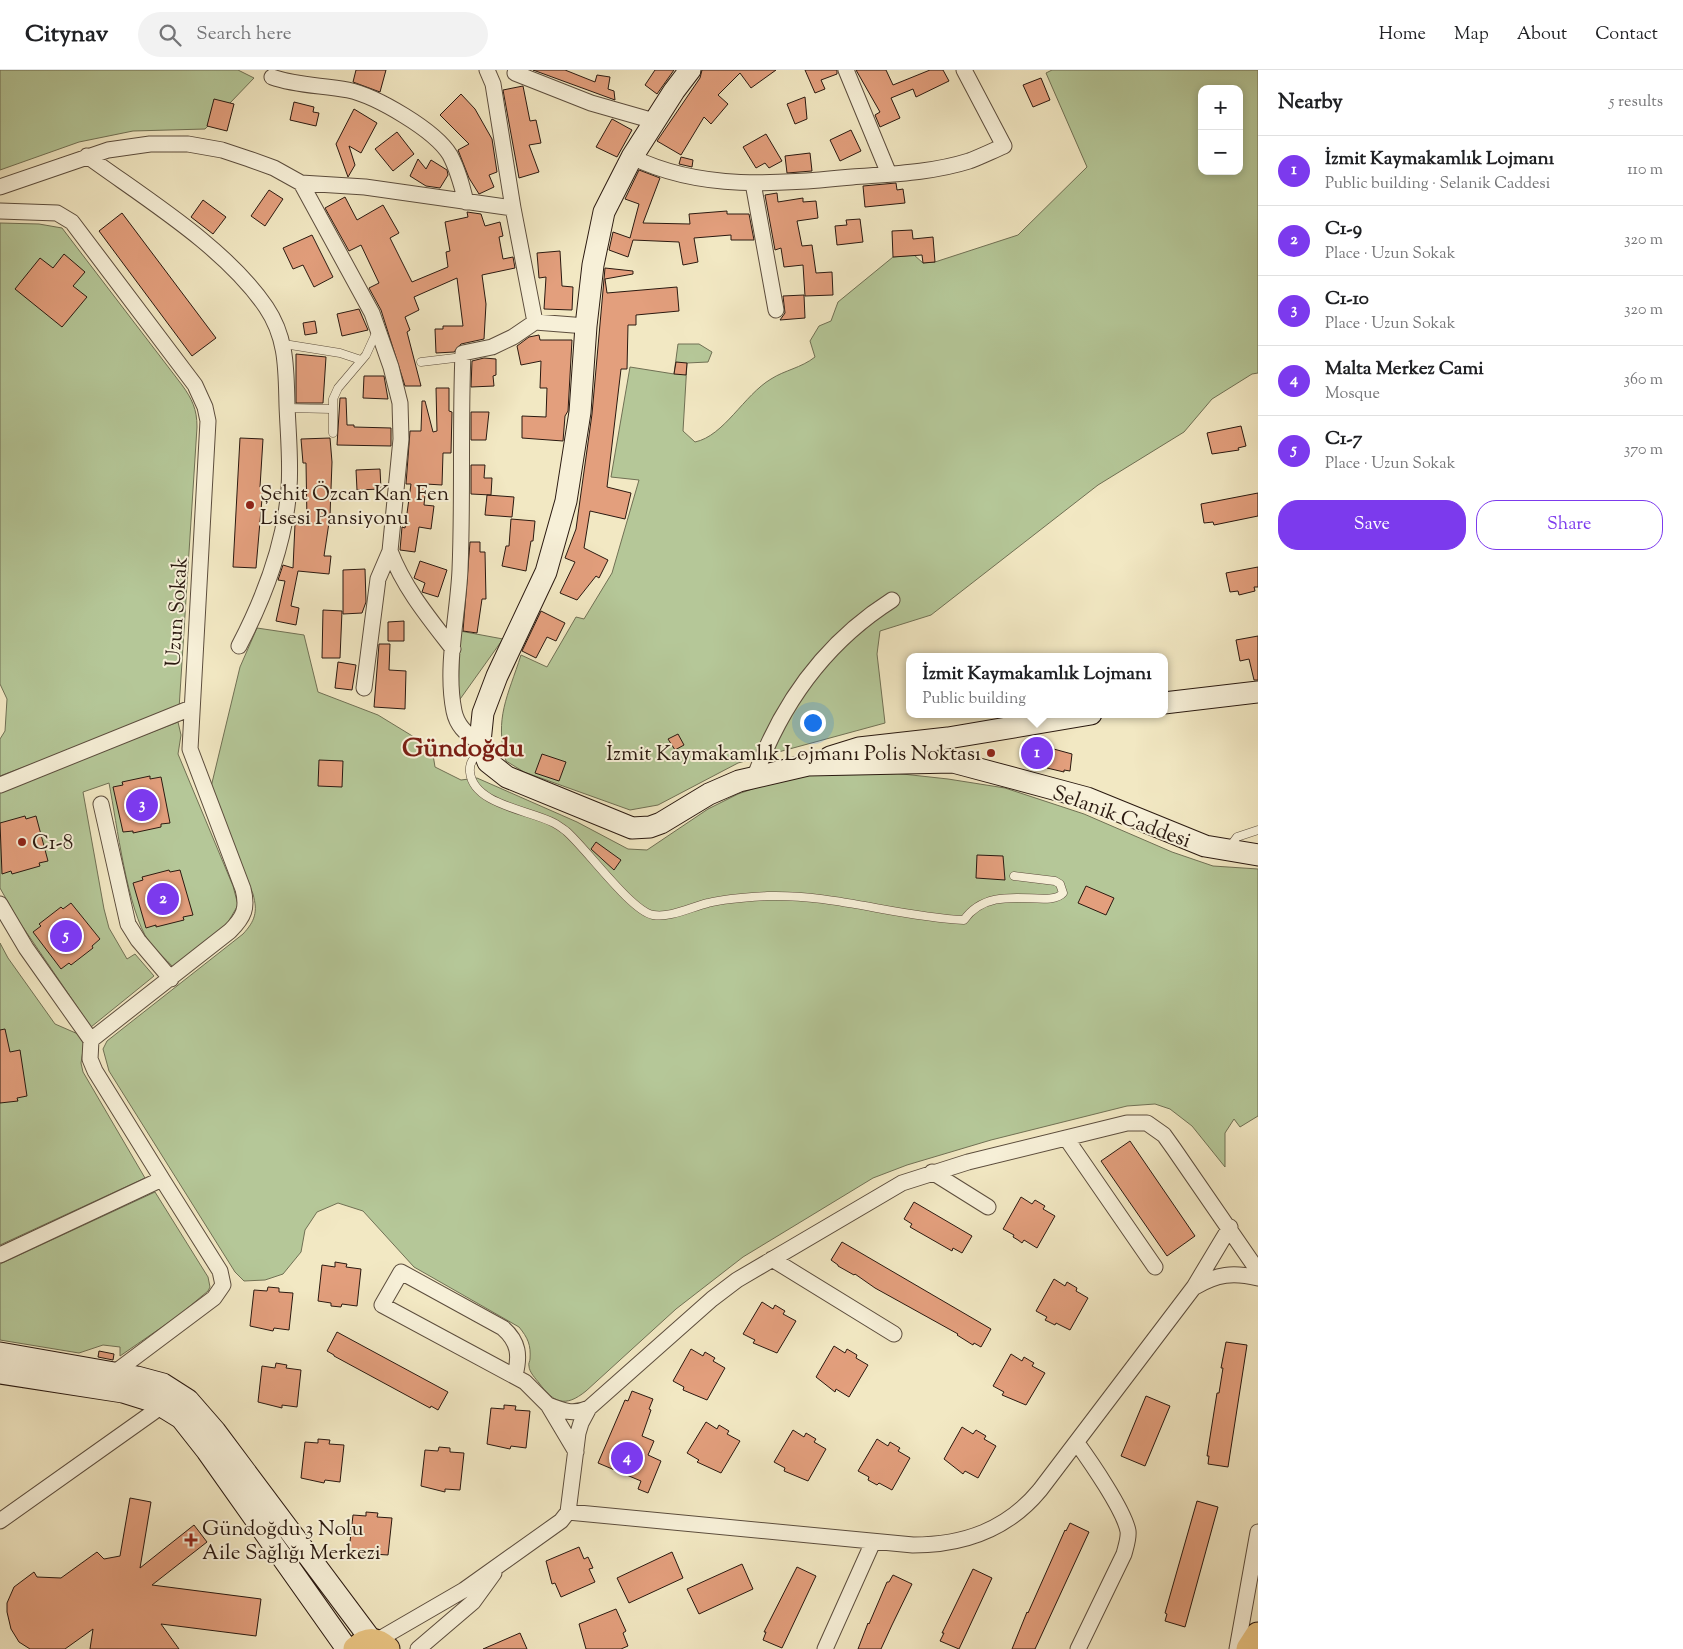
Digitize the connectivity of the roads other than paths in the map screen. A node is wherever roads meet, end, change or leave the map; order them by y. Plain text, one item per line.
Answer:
1 (690, 70) edge
2 (846, 70) edge
3 (964, 70) edge
4 (516, 71) edge
5 (272, 77) dead end
6 (490, 77) edge
7 (654, 121) junction
8 (87, 156) junction
9 (632, 157) junction
10 (888, 174) junction
11 (301, 183) junction
12 (753, 183) junction
13 (0, 187) edge
14 (466, 202) junction
15 (513, 208) junction
16 (0, 211) edge
17 (776, 310) dead end
18 (535, 322) junction
19 (586, 326) junction
20 (378, 327) junction
21 (284, 344) junction
22 (463, 357) junction
23 (362, 360) junction
24 (421, 362) dead end
25 (288, 408) junction
26 (331, 409) junction
27 (333, 433) dead end
28 (390, 551) junction
29 (892, 600) dead end
30 (239, 646) dead end
31 (453, 649) junction
32 (364, 688) dead end
33 (1258, 692) edge
34 (1168, 703) edge
35 (191, 708) junction
36 (1065, 718) edge
37 (481, 746) junction
38 (808, 765) junction
39 (755, 776) junction
40 (0, 785) edge
41 (101, 804) dead end
42 (1258, 830) edge
43 (1226, 851) junction
44 (1258, 855) edge
45 (1014, 876) dead end
46 (0, 904) edge
47 (171, 978) junction
48 (91, 1040) junction
49 (1066, 1138) junction
50 (932, 1172) junction
51 (162, 1179) junction
52 (988, 1207) dead end
53 (1230, 1227) junction
54 (0, 1255) edge
55 (772, 1259) junction
56 (1155, 1267) dead end
57 (1258, 1271) edge
58 (1258, 1278) edge
59 (1194, 1288) junction
60 (894, 1334) dead end
61 (0, 1353) edge
62 (0, 1373) edge
63 (114, 1373) junction
64 (515, 1375) junction
65 (154, 1395) junction
66 (548, 1406) junction
67 (589, 1408) junction
68 (1077, 1443) junction
69 (576, 1452) junction
70 (568, 1512) junction
71 (0, 1521) edge
72 (1258, 1532) edge
73 (873, 1542) junction
74 (497, 1568) junction
75 (1258, 1635) edge
76 (373, 1645) edge
77 (348, 1649) edge
78 (418, 1649) edge
79 (824, 1649) edge
80 (1078, 1649) edge
81 (1237, 1649) edge
82 (1248, 1649) edge

1 - 7 main road
2 - 10 street
3 - 10 street
4 - 6 street
4 - 7 street
5 - 14 street
6 - 15 street
7 - 9 main road
8 - 11 street
8 - 13 street
8 - 21 street
9 - 12 street
9 - 19 main road
10 - 12 street
11 - 14 street
11 - 20 street
12 - 17 street
14 - 15 street
15 - 18 street
16 - 35 street, Uzun Sokak
18 - 19 street
18 - 22 street
19 - 37 main road
20 - 23 lane
20 - 28 street
21 - 23 lane
21 - 25 street
22 - 24 lane
22 - 31 street
23 - 26 lane
25 - 26 lane
25 - 30 street
26 - 27 lane
28 - 31 street
28 - 32 street
29 - 39 street
31 - 37 street
33 - 34 main road
35 - 40 street
35 - 47 street, Uzun Sokak
36 - 38 main road
37 - 39 main road
37 - 45 lane
38 - 39 main road
38 - 43 main road, Selanik Caddesi
41 - 47 street
42 - 43 lane
43 - 44 main road, Selanik Caddesi
46 - 48 street
47 - 48 street, Uzun Sokak
48 - 51 street
49 - 50 street
49 - 53 street
49 - 56 street
50 - 52 street
50 - 55 street
51 - 54 street
51 - 63 street
53 - 57 street
53 - 59 street
55 - 60 street
55 - 67 street
58 - 59 street
59 - 68 street
61 - 63 main road
62 - 65 main road
63 - 65 main road
64 - 64 street
64 - 66 street
65 - 71 street
65 - 76 main road
65 - 77 main road
66 - 67 street
66 - 69 street
67 - 69 street
68 - 73 street
68 - 80 street
69 - 70 street
70 - 73 street
70 - 74 street
72 - 81 street
73 - 79 street
74 - 76 street
74 - 78 street
75 - 82 main road

